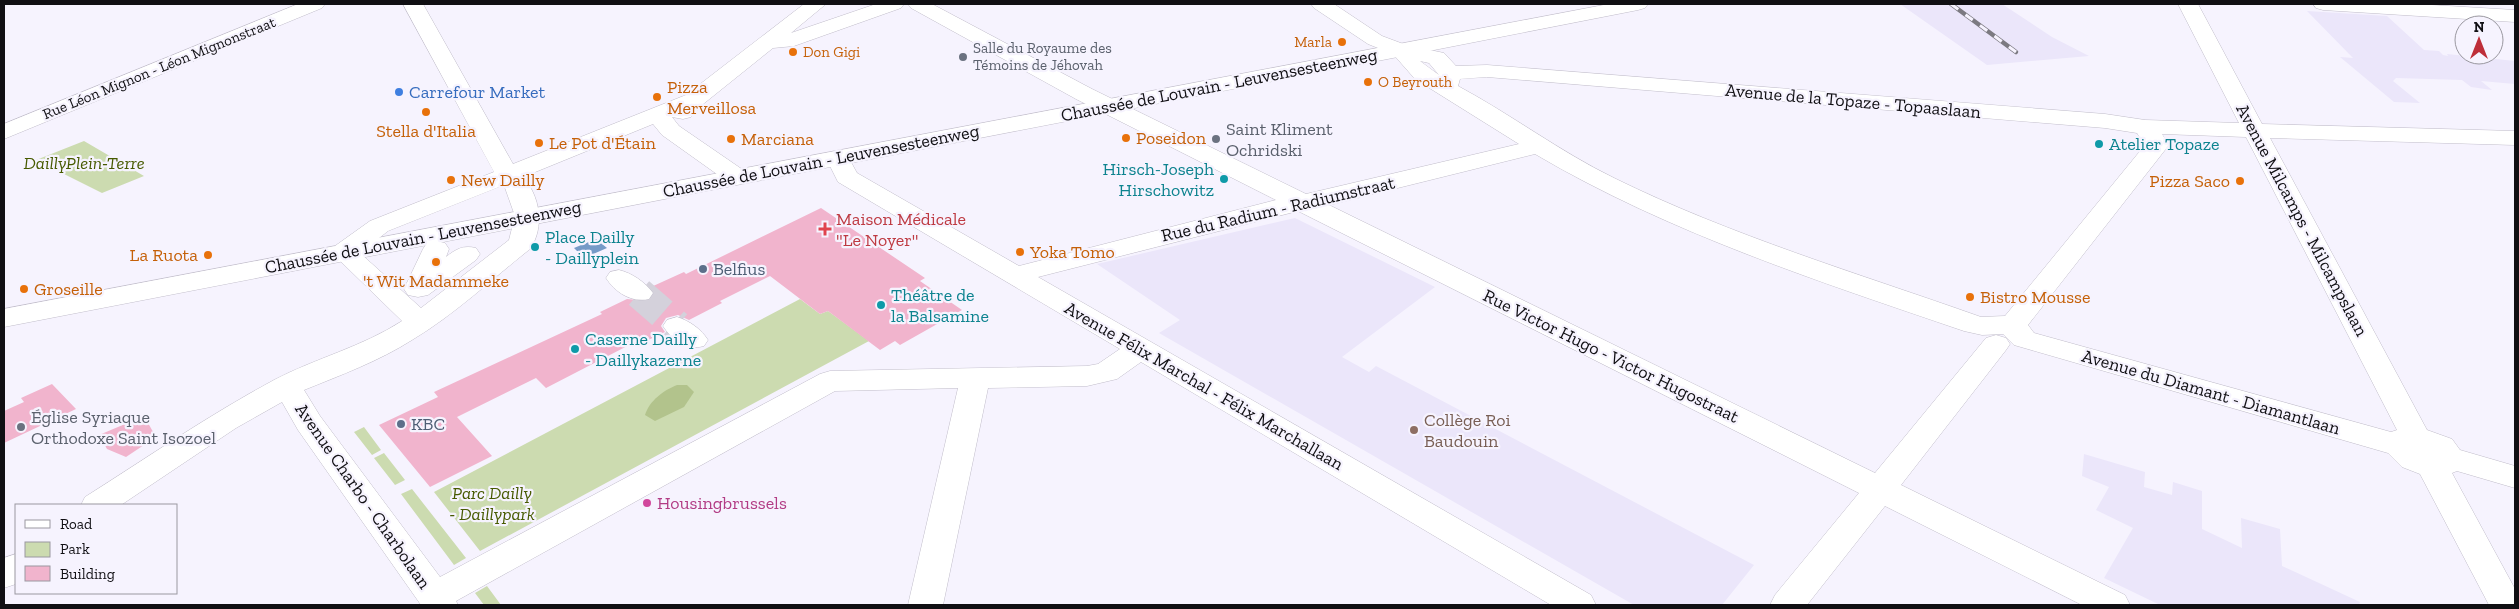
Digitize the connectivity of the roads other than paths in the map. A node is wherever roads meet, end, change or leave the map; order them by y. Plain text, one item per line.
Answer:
1 (315, 4) edge
2 (413, 4) edge
3 (816, 4) edge
4 (894, 4) edge
5 (918, 4) edge
6 (1321, 4) edge
7 (1638, 4) edge
8 (2188, 4) edge
9 (2323, 4) edge
10 (2515, 16) edge
11 (767, 42) junction
12 (1400, 50) junction
13 (1449, 80) junction
14 (1109, 106) junction
15 (659, 120) junction
16 (2145, 127) junction
17 (2254, 130) junction
18 (4, 132) edge
19 (2515, 138) edge
20 (1540, 146) junction
21 (838, 158) junction
22 (737, 177) junction
23 (513, 180) junction
24 (478, 189) dead end
25 (1301, 203) junction
26 (528, 216) junction
27 (440, 220) dead end
28 (436, 249) dead end
29 (344, 252) junction
30 (467, 254) dead end
31 (1018, 277) junction
32 (417, 304) junction
33 (4, 318) edge
34 (2004, 334) junction
35 (1140, 349) junction
36 (975, 379) junction
37 (287, 386) junction
38 (2408, 441) junction
39 (2441, 462) junction
40 (2515, 477) edge
41 (1878, 489) junction
42 (99, 504) edge
43 (15, 568) edge
44 (4, 575) edge
45 (437, 601) edge
46 (926, 605) edge
47 (1579, 605) edge
48 (1786, 605) edge
49 (2113, 605) edge
50 (2506, 605) edge

1 - 18 street, Rue Léon Mignon - Léon Mignonstraat
2 - 23 street
3 - 11 street
4 - 11 street
5 - 14 street, Rue Victor Hugo - Victor Hugostraat
6 - 12 street
7 - 12 street, Chaussée de Louvain - Leuvensesteenweg
8 - 17 street, Avenue Milcamps - Milcampslaan
9 - 10 street
11 - 15 street
12 - 13 street, Avenue du Diamant - Diamantlaan
12 - 14 street, Chaussée de Louvain - Leuvensesteenweg
13 - 16 street, Avenue de la Topaze - Topaaslaan
13 - 20 street, Avenue du Diamant - Diamantlaan
14 - 21 street, Chaussée de Louvain - Leuvensesteenweg
14 - 25 street, Rue Victor Hugo - Victor Hugostraat
15 - 22 street
15 - 23 street
16 - 17 street, Avenue de la Topaze - Topaaslaan
16 - 34 street
17 - 19 street, Avenue de la Topaze - Topaaslaan
17 - 38 street, Avenue Milcamps - Milcampslaan
20 - 25 street, Rue du Radium - Radiumstraat
20 - 34 street, Avenue du Diamant - Diamantlaan
21 - 22 street, Chaussée de Louvain - Leuvensesteenweg
21 - 31 street, Avenue Félix Marchal - Félix Marchallaan
22 - 26 street, Chaussée de Louvain - Leuvensesteenweg
23 - 26 street
23 - 29 street
24 - 27 street
25 - 31 street, Rue du Radium - Radiumstraat
25 - 41 street, Rue Victor Hugo - Victor Hugostraat
26 - 29 street, Chaussée de Louvain - Leuvensesteenweg
26 - 32 street
28 - 32 street
29 - 32 street
29 - 33 street, Chaussée de Louvain - Leuvensesteenweg
30 - 32 street
31 - 35 street, Avenue Félix Marchal - Félix Marchallaan
32 - 37 street
34 - 38 street, Avenue du Diamant - Diamantlaan
34 - 41 street
35 - 36 street
35 - 47 street, Avenue Félix Marchal - Félix Marchallaan
36 - 45 street
36 - 46 street
37 - 42 street
37 - 45 street, Avenue Charbo - Charbolaan
38 - 39 street, Avenue du Diamant - Diamantlaan
39 - 40 street, Avenue du Diamant - Diamantlaan
39 - 50 street
41 - 48 street
41 - 49 street, Rue Victor Hugo - Victor Hugostraat
43 - 44 street

